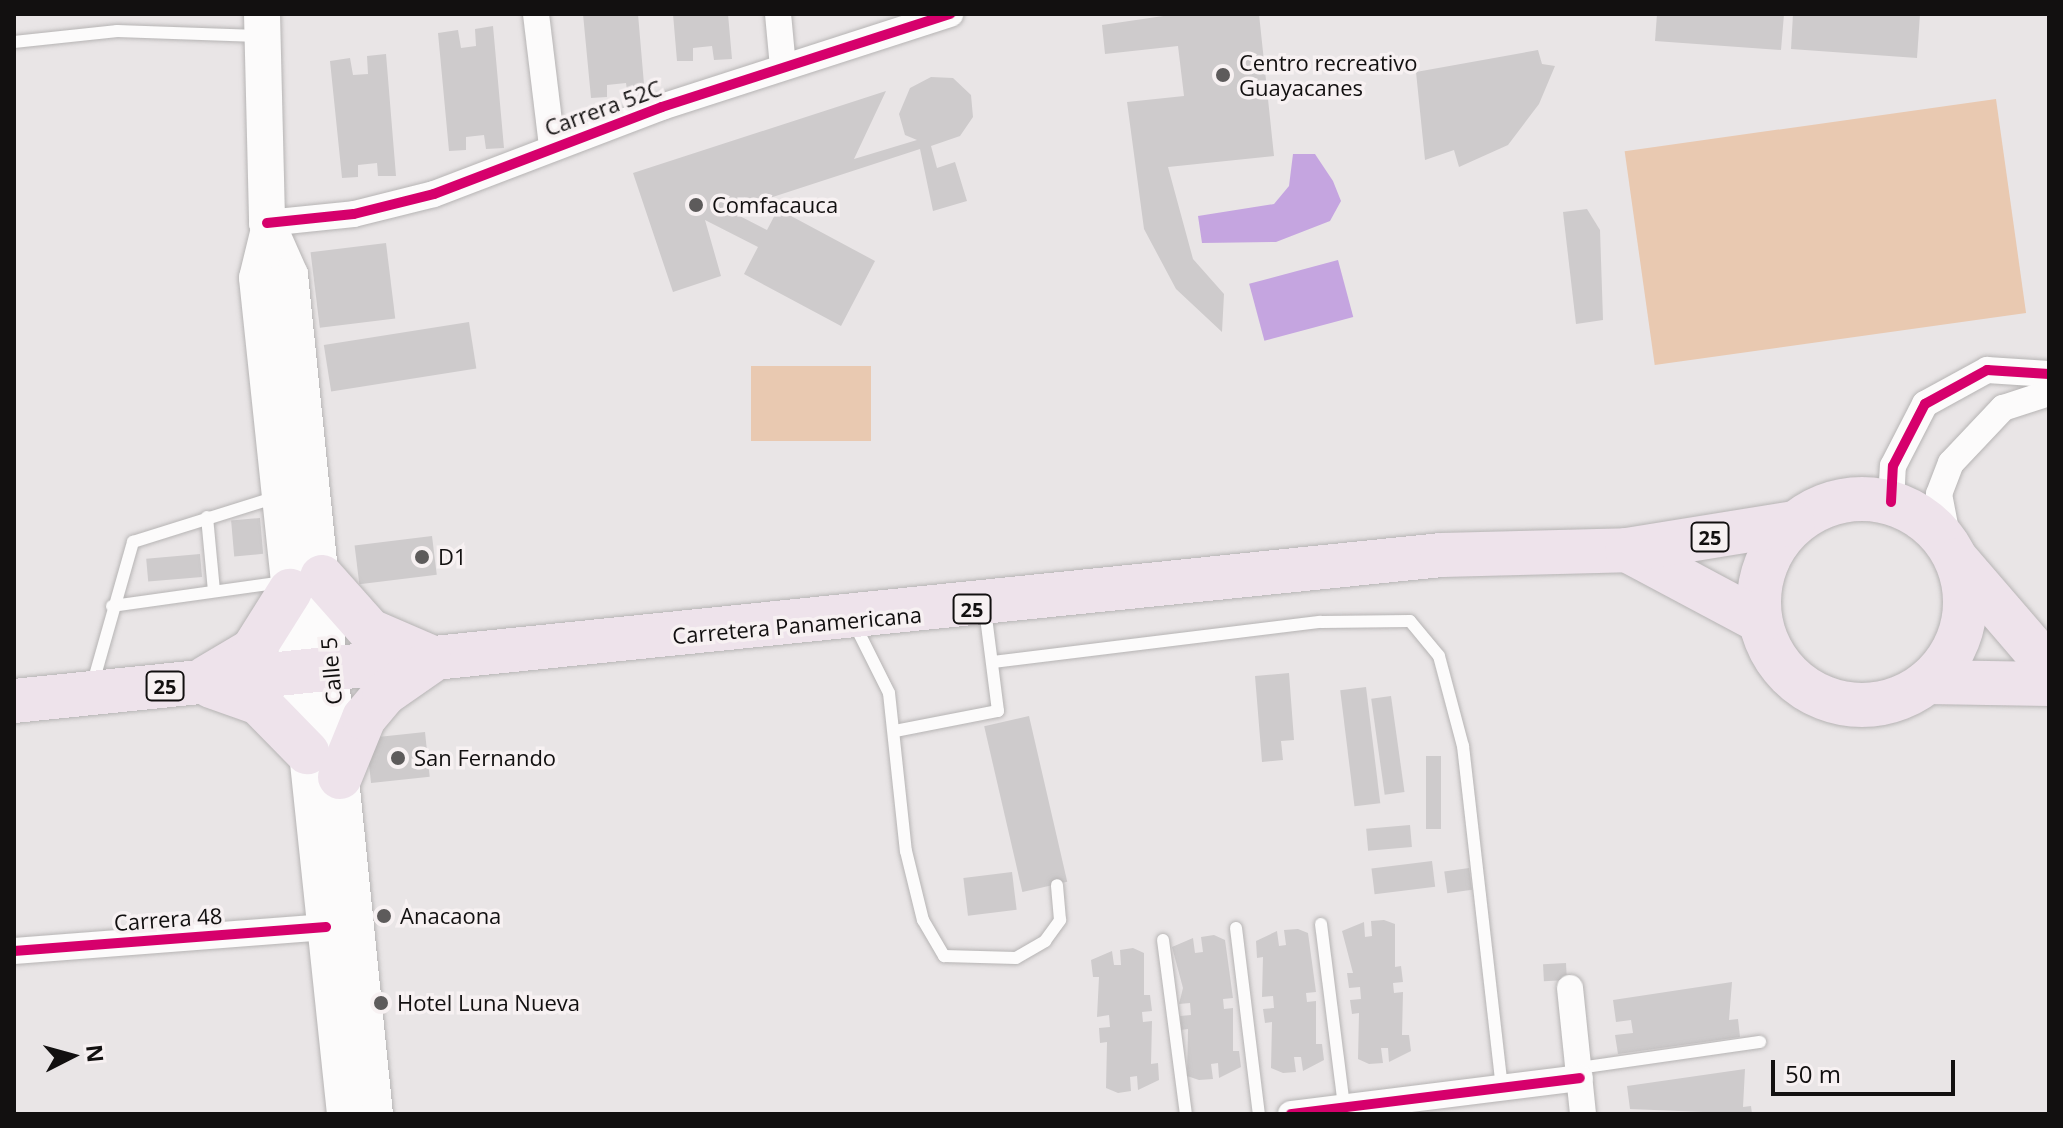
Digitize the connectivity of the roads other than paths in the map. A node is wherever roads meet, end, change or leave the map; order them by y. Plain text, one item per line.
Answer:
1 (536, 14) edge
2 (778, 14) edge
3 (950, 14) edge
4 (262, 25) edge
5 (14, 42) edge
6 (783, 67) junction
7 (552, 147) junction
8 (268, 228) junction
9 (2049, 374) edge
10 (2049, 393) edge
11 (280, 496) junction
12 (1891, 502) junction
13 (207, 517) junction
14 (1793, 523) junction
15 (1627, 550) junction
16 (1953, 553) junction
17 (300, 583) junction
18 (214, 591) junction
19 (112, 606) junction
20 (984, 607) junction
21 (853, 620) junction
22 (1760, 621) junction
23 (436, 659) junction
24 (993, 662) junction
25 (2049, 667) edge
26 (315, 671) junction
27 (1927, 682) junction
28 (193, 683) junction
29 (2049, 684) edge
30 (90, 694) junction
31 (14, 701) edge
32 (895, 731) junction
33 (323, 765) junction
34 (1057, 885) dead end
35 (1321, 924) dead end
36 (326, 927) junction
37 (1236, 928) dead end
38 (1163, 940) dead end
39 (14, 951) edge
40 (1570, 988) dead end
41 (1760, 1042) dead end
42 (1579, 1073) junction
43 (1502, 1088) junction
44 (1344, 1107) junction
45 (345, 1114) edge
46 (375, 1114) edge
47 (1186, 1114) edge
48 (1259, 1114) edge
49 (1291, 1114) edge
50 (1583, 1114) edge

1 - 7 street
2 - 6 street
3 - 6 street, Carrera 52C
4 - 5 lane
4 - 8 main road, Calle 5
6 - 7 street, Carrera 52C
7 - 8 street, Carrera 52C
8 - 11 main road, Calle 5
8 - 17 main road, Calle 5
9 - 12 street
10 - 16 street
11 - 13 lane
11 - 17 main road, Calle 5
12 - 14 highway
12 - 16 highway
13 - 18 lane
13 - 19 lane
14 - 15 highway, Carretera Panamericana / 25
14 - 22 highway
15 - 20 highway, Carretera Panamericana / 25
15 - 22 highway, Carretera Panamericana / 25
16 - 25 highway
16 - 27 highway
17 - 18 lane
17 - 23 highway
17 - 26 main road, Calle 5
17 - 28 highway
18 - 19 lane
19 - 30 lane
20 - 21 highway, Carretera Panamericana / 25
20 - 24 lane
21 - 23 highway, Carretera Panamericana / 25
21 - 32 lane
22 - 27 highway
23 - 26 highway, Carretera Panamericana / 25
23 - 33 highway
24 - 32 lane
24 - 43 lane
26 - 28 highway, Carretera Panamericana / 25
26 - 33 main road, Calle 5
27 - 29 highway
28 - 30 highway, Carretera Panamericana / 25
28 - 33 highway
30 - 31 highway, Carretera Panamericana / 25
32 - 34 lane
33 - 36 main road, Calle 5
33 - 46 main road, Calle 5
35 - 44 lane
36 - 39 street, Carrera 48
36 - 45 main road, Calle 5
37 - 48 lane
38 - 47 lane
40 - 42 street
41 - 42 lane
42 - 43 street
42 - 50 street
43 - 44 street
44 - 49 street

